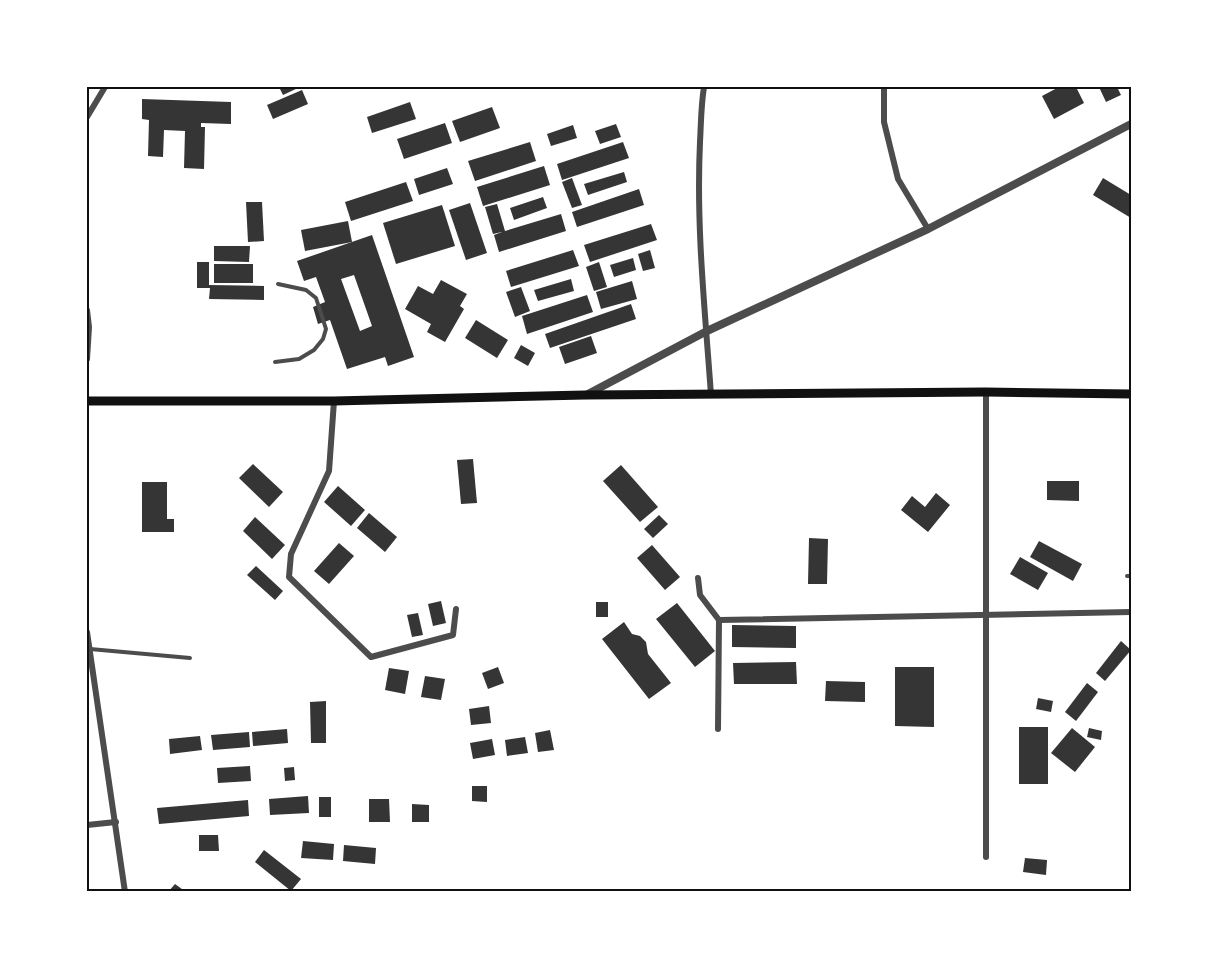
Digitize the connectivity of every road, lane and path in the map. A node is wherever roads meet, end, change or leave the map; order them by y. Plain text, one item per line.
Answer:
1 (105, 87) edge
2 (704, 87) edge
3 (884, 87) edge
4 (87, 117) edge
5 (1131, 124) edge
6 (928, 229) junction
7 (278, 284) dead end
8 (87, 309) edge
9 (707, 332) junction
10 (87, 359) edge
11 (275, 362) dead end
12 (987, 392) junction
13 (1131, 394) edge
14 (585, 395) junction
15 (711, 395) junction
16 (87, 401) edge
17 (334, 401) junction
18 (698, 578) dead end
19 (456, 609) dead end
20 (1131, 612) edge
21 (987, 615) junction
22 (718, 620) junction
23 (87, 632) edge
24 (89, 649) junction
25 (190, 658) dead end
26 (718, 729) dead end
27 (116, 822) junction
28 (87, 825) edge
29 (986, 857) dead end
30 (125, 892) edge

1 - 4 street
2 - 9 street
3 - 6 street
5 - 6 street
6 - 9 street
7 - 11 lane
8 - 10 street
9 - 14 street
9 - 15 street
12 - 13 main road
12 - 15 main road
12 - 21 street
14 - 15 main road
14 - 17 main road
16 - 17 main road
17 - 19 street
18 - 22 street
20 - 21 street
21 - 22 street
21 - 29 street
22 - 26 street
23 - 24 street
24 - 25 lane
24 - 27 street
27 - 28 street
27 - 30 street

